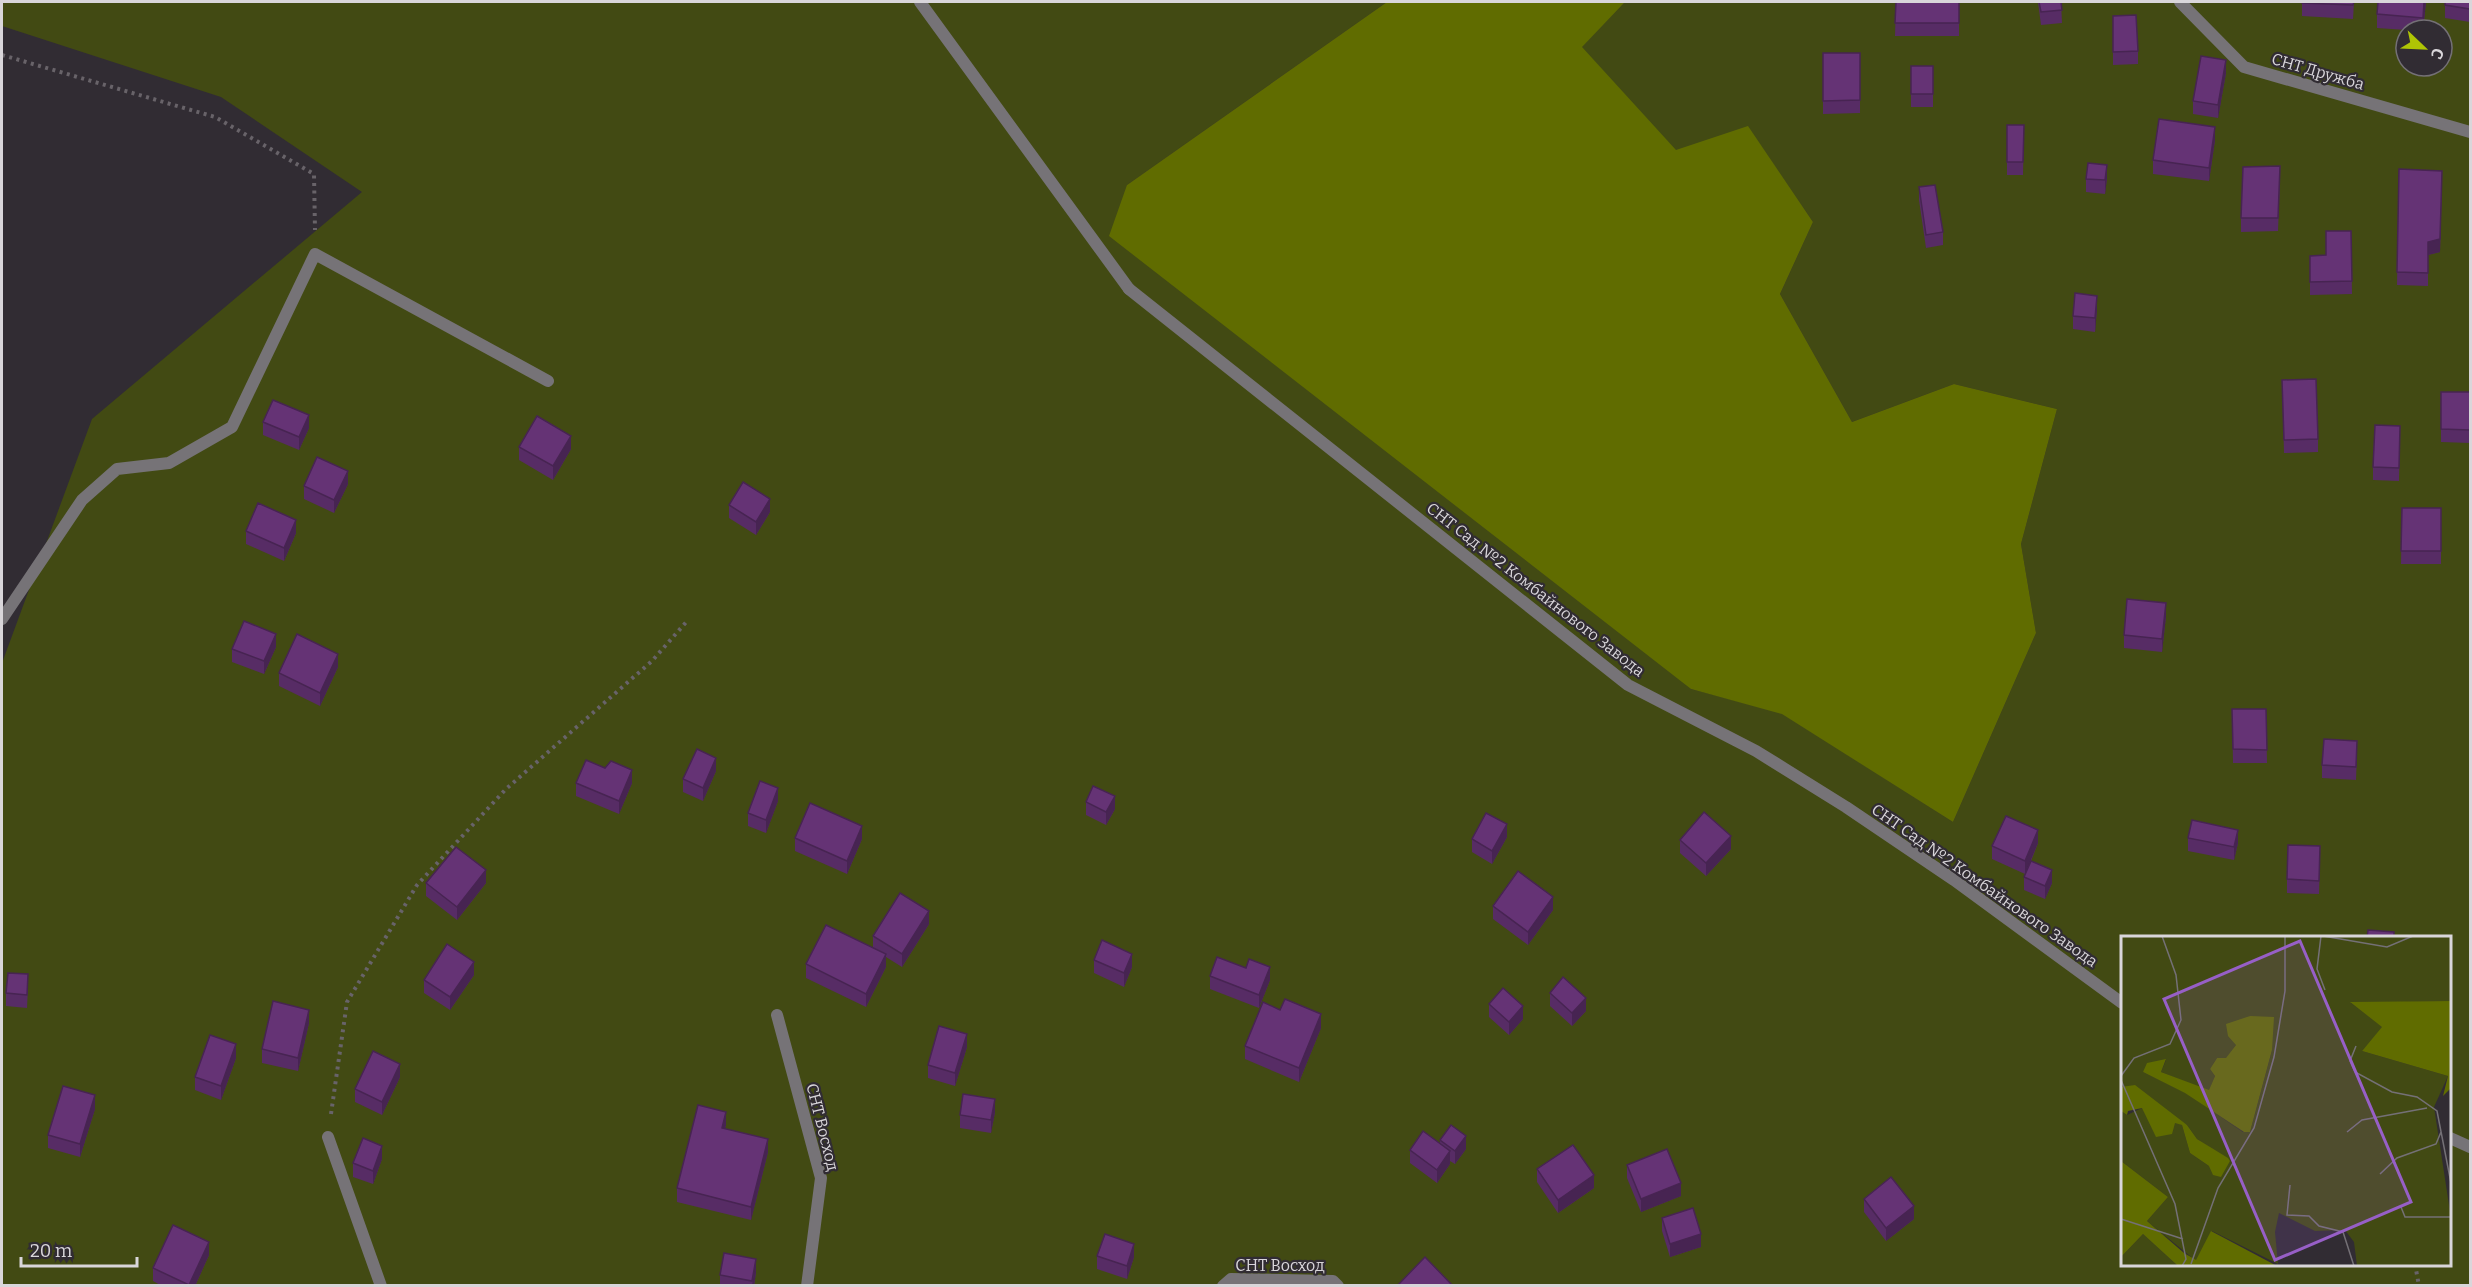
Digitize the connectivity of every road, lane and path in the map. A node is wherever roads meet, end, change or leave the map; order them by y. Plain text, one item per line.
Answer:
1 (920, 2) edge
2 (2181, 2) edge
3 (2, 55) edge
4 (2470, 132) edge
5 (315, 254) junction
6 (548, 381) dead end
7 (2, 619) edge
8 (688, 620) dead end
9 (2121, 1003) edge
10 (777, 1015) dead end
11 (328, 1137) joint
12 (2451, 1138) edge
13 (2470, 1147) edge
14 (2415, 1266) edge
15 (381, 1286) edge
16 (807, 1286) edge
17 (1223, 1286) edge
18 (1338, 1286) edge
19 (2419, 1286) edge

1 - 9 street, СНТ Сад №2 Комбайнового Завода
2 - 4 street, СНТ Дружба
3 - 5 path
5 - 6 street
5 - 7 street
8 - 11 path
10 - 16 street, СНТ Восход
11 - 15 street
12 - 13 street
14 - 19 path
17 - 18 street, СНТ Восход

